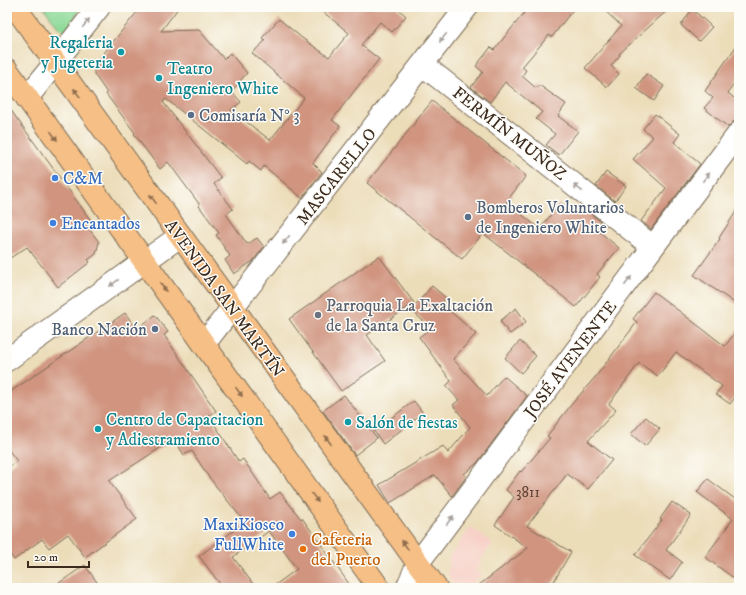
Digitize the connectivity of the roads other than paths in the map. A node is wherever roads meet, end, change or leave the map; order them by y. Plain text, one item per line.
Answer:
1 (16, 7) edge
2 (98, 7) edge
3 (467, 7) edge
4 (55, 62) junction
5 (423, 64) junction
6 (7, 70) edge
7 (27, 98) junction
8 (739, 133) edge
9 (180, 236) junction
10 (653, 247) junction
11 (145, 262) junction
12 (232, 309) junction
13 (204, 344) junction
14 (7, 360) edge
15 (418, 563) junction
16 (379, 588) edge
17 (407, 588) edge
18 (436, 588) edge

1 - 4 main road, AVENIDA SAN MARTÍN
4 -> 2 street
3 -> 5 street, MASCARELLO
4 - 7 street
9 -> 4 main road, AVENIDA SAN MARTÍN
10 -> 5 street, FERMÍN MUÑOZ
5 -> 12 street, MASCARELLO
6 - 7 main road
7 -> 11 main road
10 -> 8 street, JOSÉ AVENENTE
9 - 11 street
9 - 12 main road, AVENIDA SAN MARTÍN
15 -> 10 street, JOSÉ AVENENTE
11 -> 13 main road
11 -> 14 street
12 - 13 street, MASCARELLO
15 -> 12 main road, AVENIDA SAN MARTÍN
13 -> 16 main road
15 - 17 street, JOSÉ AVENENTE
15 - 18 main road, AVENIDA SAN MARTÍN

